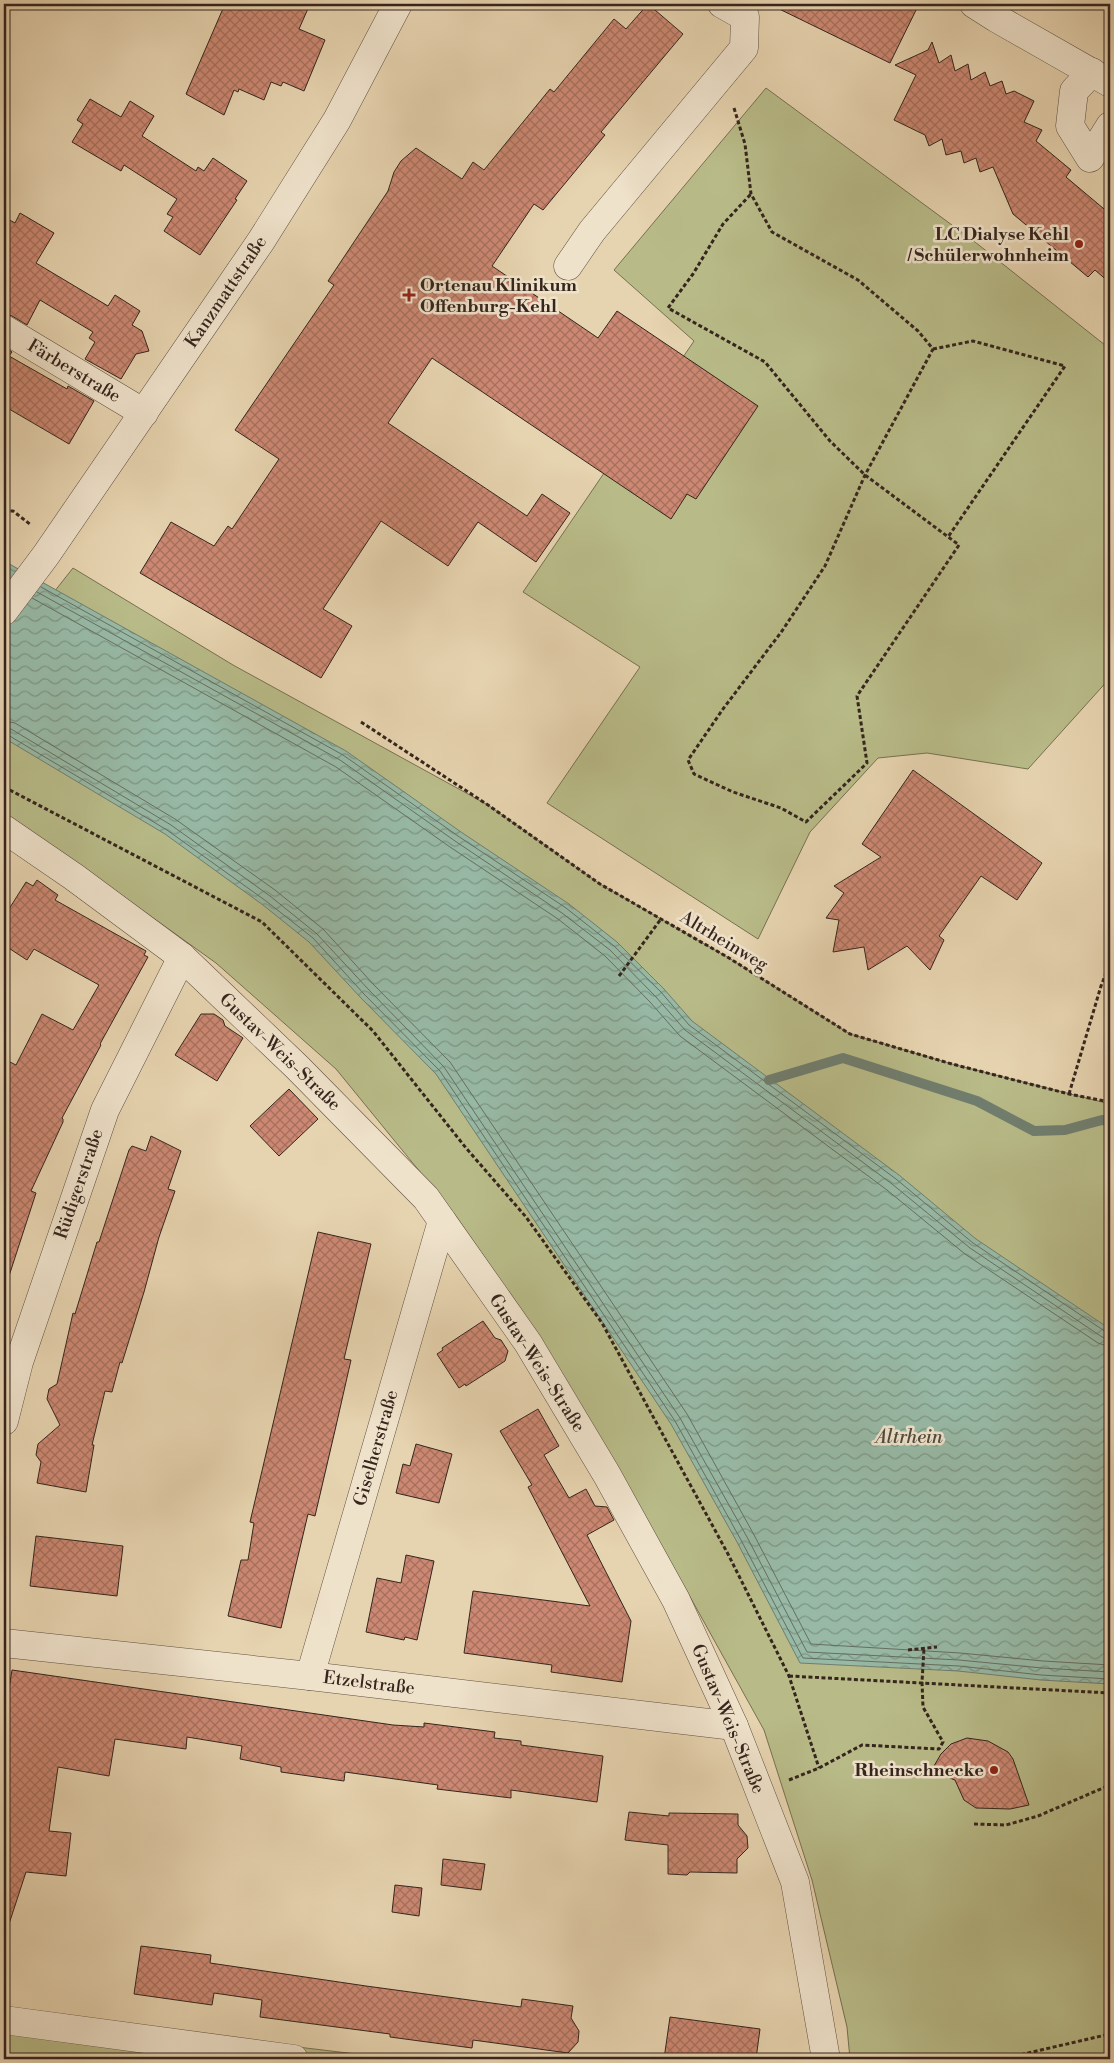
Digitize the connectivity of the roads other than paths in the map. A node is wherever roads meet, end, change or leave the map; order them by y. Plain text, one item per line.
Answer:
1 (398, 4) edge
2 (722, 4) edge
3 (974, 4) edge
4 (1101, 77) edge
5 (1110, 126) edge
6 (568, 266) dead end
7 (4, 329) edge
8 (144, 413) junction
9 (4, 611) edge
10 (4, 829) edge
11 (182, 957) junction
12 (442, 1221) junction
13 (4, 1422) edge
14 (4, 1643) edge
15 (310, 1676) junction
16 (734, 1726) junction
17 (4, 2020) edge
18 (294, 2059) edge
19 (826, 2059) edge

1 - 8 street, Kanzmattstraße
2 - 6 street
3 - 4 street
4 - 5 street
7 - 8 street, Färberstraße
8 - 9 street, Kanzmattstraße
10 - 11 street, Gustav-Weis-Straße
11 - 12 street, Gustav-Weis-Straße
11 - 13 street, Rüdigerstraße
12 - 15 street, Giselherstraße
12 - 16 street, Gustav-Weis-Straße
14 - 15 street, Etzelstraße
15 - 16 street, Etzelstraße
16 - 19 street, Gustav-Weis-Straße
17 - 18 street

